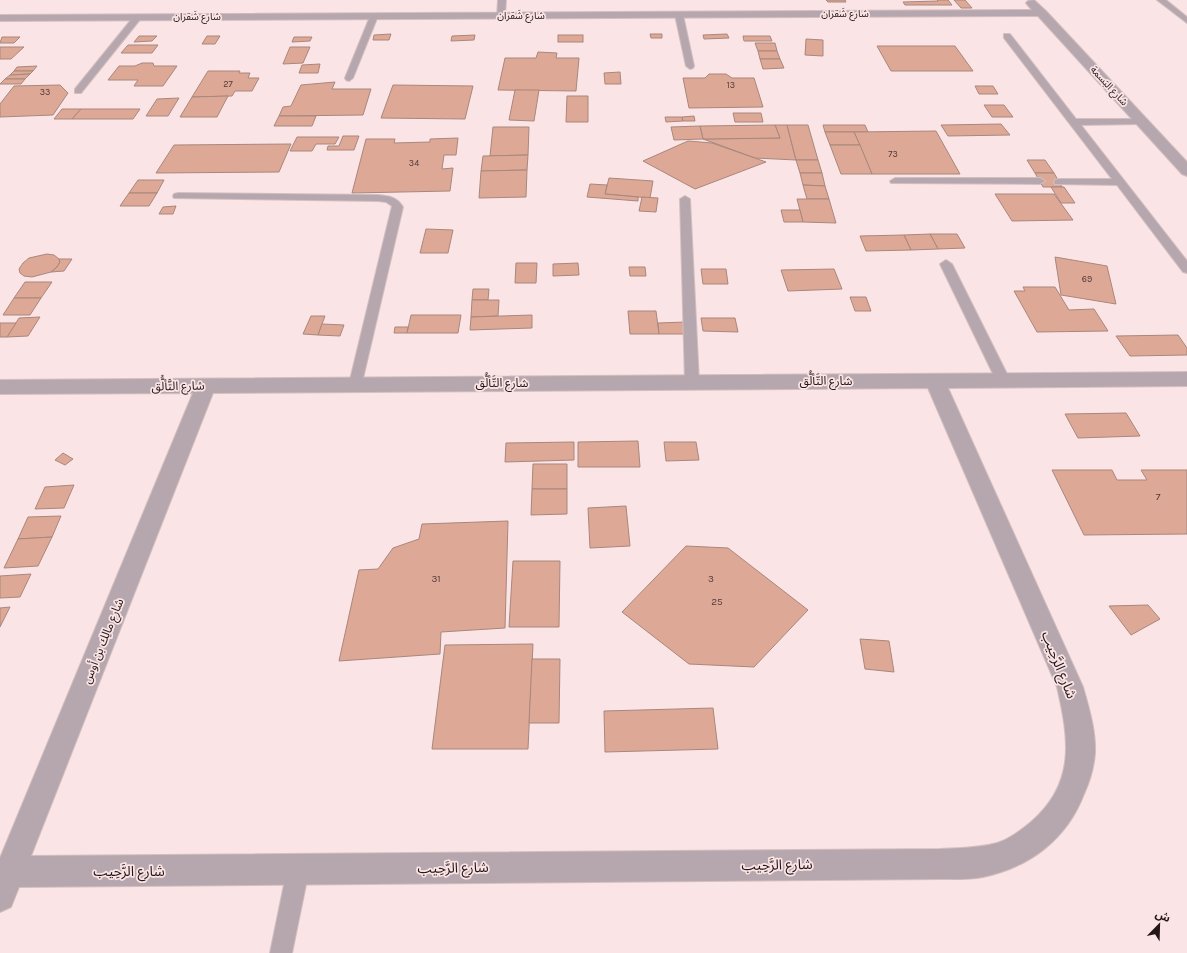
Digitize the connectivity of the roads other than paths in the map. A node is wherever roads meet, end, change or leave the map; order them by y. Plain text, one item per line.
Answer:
1 (502, 0) edge
2 (645, 0) edge
3 (1030, 0) edge
4 (1162, 0) edge
5 (1042, 14) junction
6 (646, 15) junction
7 (679, 15) junction
8 (374, 16) junction
9 (501, 16) junction
10 (138, 17) junction
11 (0, 18) edge
12 (1187, 21) edge
13 (1007, 36) dead end
14 (690, 66) dead end
15 (348, 78) dead end
16 (78, 91) dead end
17 (1141, 120) junction
18 (1073, 122) junction
19 (1187, 171) edge
20 (895, 181) dead end
21 (1040, 182) dead end
22 (1059, 182) dead end
23 (1119, 182) junction
24 (178, 196) dead end
25 (685, 199) dead end
26 (946, 264) dead end
27 (1187, 269) edge
28 (1187, 379) edge
29 (935, 380) junction
30 (1003, 380) junction
31 (692, 382) junction
32 (356, 384) junction
33 (206, 385) junction
34 (0, 387) edge
35 (298, 870) junction
36 (5, 884) edge
37 (281, 953) edge

1 - 9 lane
2 - 6 street
3 - 5 street, شارع البَسمة
4 - 12 lane
5 - 7 street, شارع شَقران
5 - 17 street, شارع البَسمة
6 - 7 street, شارع شَقران
6 - 9 street, شارع شَقران
7 - 14 lane
8 - 9 street, شارع شَقران
8 - 10 street, شارع شَقران
8 - 15 lane
10 - 11 street, شارع شَقران
10 - 16 lane
13 - 18 lane
17 - 18 lane
17 - 19 street, شارع البَسمة
18 - 23 lane
20 - 21 lane
22 - 23 lane
23 - 27 lane
24 - 32 lane
25 - 31 lane
26 - 30 lane
28 - 30 street, شارع التَّألُّق
29 - 30 street, شارع التَّألُّق
29 - 31 street, شارع التَّألُّق
29 - 35 street, شارع الرَّحِيب
31 - 32 street, شارع التَّألُّق
32 - 33 street, شارع التَّألُّق
33 - 34 street, شارع التَّألُّق
33 - 36 street, شارع مالِك بن أوس
35 - 36 street, شارع الرَّحِيب
35 - 37 lane

